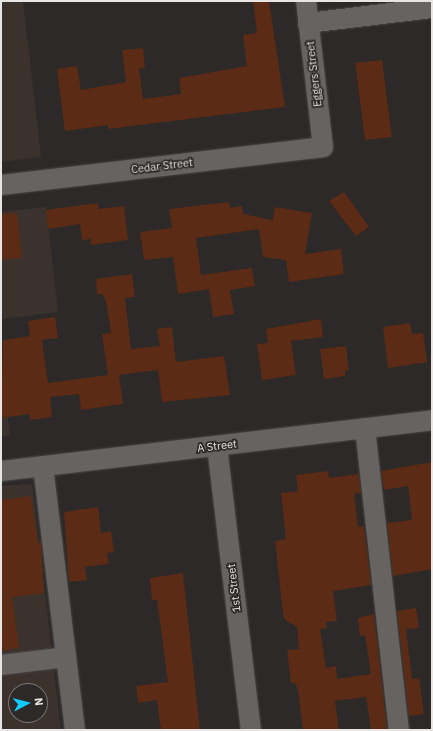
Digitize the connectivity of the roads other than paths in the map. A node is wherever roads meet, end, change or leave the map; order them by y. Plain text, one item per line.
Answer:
1 (306, 1) edge
2 (432, 8) edge
3 (308, 23) junction
4 (323, 147) joint
5 (1, 185) edge
6 (432, 420) edge
7 (364, 428) junction
8 (217, 446) junction
9 (43, 466) junction
10 (1, 471) edge
11 (66, 657) junction
12 (1, 665) edge
13 (75, 730) edge
14 (251, 730) edge
15 (399, 730) edge

1 - 3 street, Eggers Street
2 - 3 street
3 - 4 street, Eggers Street
4 - 5 street, Cedar Street
6 - 7 street, A Street
7 - 8 street, A Street
7 - 15 street
8 - 9 street, A Street
8 - 14 street, 1st Street
9 - 10 street, A Street
9 - 11 street
11 - 12 street
11 - 13 street

